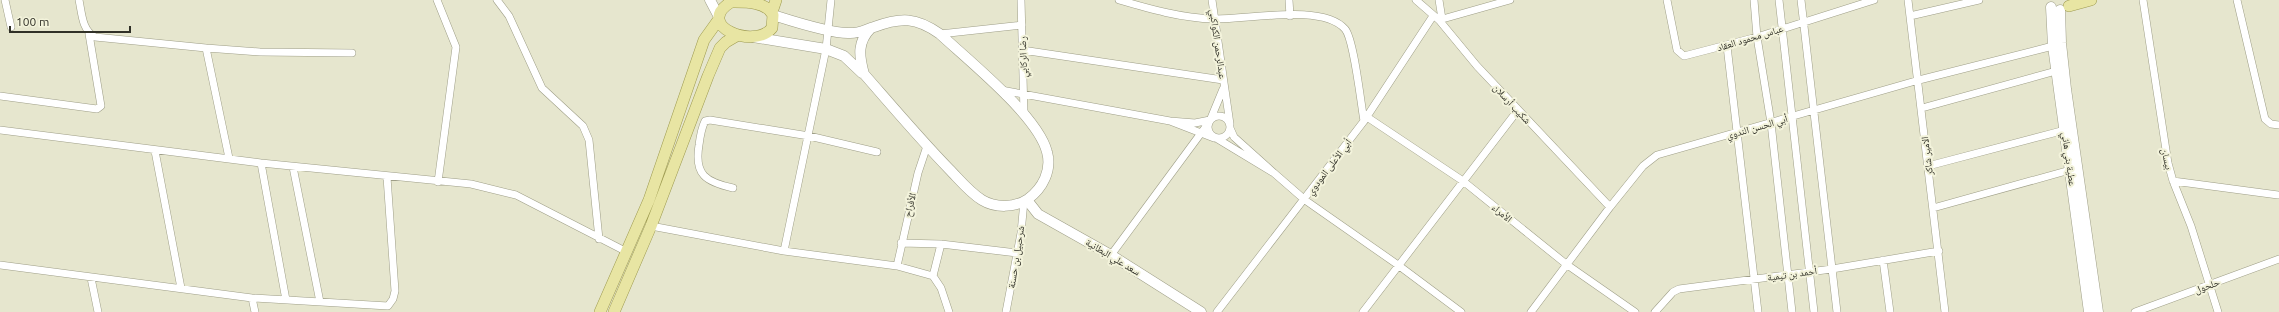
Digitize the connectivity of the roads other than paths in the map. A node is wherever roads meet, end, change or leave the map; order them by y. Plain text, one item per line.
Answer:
1 (5, 0) edge
2 (79, 0) edge
3 (437, 0) edge
4 (496, 0) edge
5 (710, 0) edge
6 (776, 0) edge
7 (831, 0) edge
8 (1021, 0) edge
9 (1119, 0) edge
10 (1212, 0) edge
11 (1289, 0) edge
12 (1416, 0) edge
13 (1439, 0) edge
14 (1510, 0) edge
15 (1667, 0) edge
16 (1754, 0) edge
17 (1779, 0) edge
18 (1801, 0) edge
19 (1874, 0) edge
20 (1908, 0) edge
21 (1979, 0) edge
22 (2091, 0) edge
23 (2143, 0) edge
24 (2237, 0) edge
25 (747, 1) edge
26 (2060, 5) edge
27 (772, 14) junction
28 (1290, 16) junction
29 (1910, 16) junction
30 (719, 18) junction
31 (1438, 18) junction
32 (1214, 19) junction
33 (1803, 22) junction
34 (1022, 25) junction
35 (11, 27) dead end
36 (871, 28) junction
37 (1781, 29) junction
38 (829, 30) junction
39 (89, 34) junction
40 (940, 34) junction
41 (738, 35) junction
42 (753, 37) junction
43 (1757, 37) junction
44 (1727, 46) junction
45 (2053, 46) junction
46 (206, 48) junction
47 (826, 49) junction
48 (1022, 50) junction
49 (352, 53) dead end
50 (695, 70) junction
51 (2056, 70) junction
52 (864, 74) junction
53 (708, 76) junction
54 (1223, 80) junction
55 (1919, 80) junction
56 (1223, 89) junction
57 (999, 90) junction
58 (1024, 93) junction
59 (0, 96) edge
60 (1922, 108) junction
61 (1815, 109) junction
62 (1518, 110) junction
63 (1024, 114) junction
64 (1794, 116) junction
65 (1366, 119) junction
66 (1170, 121) junction
67 (1210, 121) junction
68 (1771, 124) junction
69 (2279, 125) edge
70 (1230, 126) junction
71 (0, 130) edge
72 (2065, 130) junction
73 (1203, 133) junction
74 (1736, 133) junction
75 (809, 136) junction
76 (1215, 138) junction
77 (927, 146) junction
78 (155, 151) junction
79 (877, 152) dead end
80 (229, 158) junction
81 (261, 163) junction
82 (1928, 166) junction
83 (294, 167) junction
84 (2070, 170) junction
85 (1274, 173) junction
86 (387, 176) junction
87 (1463, 181) junction
88 (2172, 181) junction
89 (438, 182) junction
90 (733, 188) dead end
91 (2278, 194) edge
92 (1305, 200) junction
93 (1025, 201) junction
94 (1610, 207) junction
95 (1934, 208) junction
96 (651, 226) junction
97 (600, 238) junction
98 (901, 243) junction
99 (941, 244) junction
100 (784, 251) junction
101 (1939, 251) junction
102 (627, 252) junction
103 (1017, 252) junction
104 (1111, 255) junction
105 (2279, 259) edge
106 (1883, 260) junction
107 (1566, 264) junction
108 (0, 265) edge
109 (1398, 265) junction
110 (897, 266) junction
111 (1832, 269) junction
112 (1809, 272) junction
113 (1787, 275) junction
114 (933, 276) junction
115 (91, 278) junction
116 (1754, 279) junction
117 (2211, 284) junction
118 (181, 288) junction
119 (252, 298) junction
120 (286, 300) junction
121 (320, 302) junction
122 (98, 312) edge
123 (255, 312) edge
124 (600, 312) edge
125 (614, 312) edge
126 (949, 312) edge
127 (1006, 312) edge
128 (1201, 312) edge
129 (1217, 312) edge
130 (1363, 312) edge
131 (1461, 312) edge
132 (1531, 312) edge
133 (1635, 312) edge
134 (1655, 312) edge
135 (1758, 312) edge
136 (1792, 312) edge
137 (1814, 312) edge
138 (1837, 312) edge
139 (1890, 312) edge
140 (1945, 312) edge
141 (2089, 312) edge
142 (2098, 312) edge
143 (2135, 312) edge
144 (2218, 312) edge

1 - 35 street
2 - 39 street
3 - 89 street
4 - 97 street
5 - 30 main road
6 - 27 main road
7 - 38 street
8 - 34 street, رضا الركابي
9 - 32 street
10 - 32 street, عبدالرحمن الكواكبي
11 - 28 street
12 - 31 street, شكيب أرسلان
13 - 31 street
14 - 31 street
15 - 44 street, عباس محمود العقاد
16 - 43 street
17 - 37 street
18 - 33 street
19 - 33 street, عباس محمود العقاد
20 - 29 street, الامير شاكر
21 - 29 street
22 - 26 main road
23 - 88 street, بيسان
24 - 69 street
25 - 27 main road
25 - 30 main road
26 - 45 main road, عطية بني هاني
26 - 142 main road
27 - 38 main road
27 - 42 main road
28 - 32 street
28 - 65 street
29 - 55 street, الامير شاكر
30 - 41 main road
30 - 50 main road
31 - 62 street, شكيب أرسلان
31 - 65 street, أبي الأعلى المودوي
32 - 54 street, عبدالرحمن الكواكبي
33 - 37 street, عباس محمود العقاد
33 - 61 street
34 - 40 street
34 - 48 street, رضا الركابي
36 - 38 main road
36 - 40 main road
36 - 52 main road
37 - 43 street, عباس محمود العقاد
37 - 64 street
38 - 47 street
39 - 46 street
39 - 59 street
40 - 57 main road
41 - 42 main road
41 - 53 main road
42 - 47 main road
43 - 44 street, عباس محمود العقاد
43 - 68 street
44 - 74 street
45 - 51 main road, عطية بني هاني
45 - 55 street, أبي الحسن الندوي
46 - 49 street
46 - 80 street
47 - 52 main road
47 - 75 street
48 - 54 street
48 - 58 street, رضا الركابي
50 - 53 main road
50 - 102 main road
51 - 60 street
51 - 72 main road, عطية بني هاني
52 - 77 main road
53 - 96 main road
54 - 56 street, عبدالرحمن الكواكبي
55 - 60 street, الامير شاكر
55 - 61 street, أبي الحسن الندوي
56 - 67 street, عبدالرحمن الكواكبي
56 - 70 street, عبدالرحمن الكواكبي
57 - 58 street
57 - 63 main road
58 - 63 street, رضا الركابي
58 - 66 street
60 - 82 street, الامير شاكر
61 - 64 street, أبي الحسن الندوي
61 - 111 street
62 - 87 street
62 - 94 street, شكيب أرسلان
63 - 93 main road
64 - 68 street, أبي الحسن الندوي
64 - 112 street
65 - 87 street, الأمراء
65 - 92 street, أبي الأعلى المودوي
66 - 67 street
66 - 73 street
67 - 70 street
67 - 73 street, عبدالرحمن الكواكبي
67 - 76 street
68 - 74 street, أبي الحسن الندوي
68 - 113 street
70 - 76 street
70 - 85 street
71 - 78 street
72 - 82 street
72 - 84 main road, عطية بني هاني
73 - 76 street
73 - 104 street, عبدالرحمن الكواكبي
74 - 94 street, أبي الحسن الندوي
74 - 116 street
75 - 79 street
75 - 90 street
75 - 100 street
76 - 85 street
77 - 93 main road
77 - 98 street, الأفراح
78 - 80 street
78 - 118 street
80 - 81 street
81 - 83 street
81 - 120 street
82 - 95 street, الامير شاكر
83 - 86 street
83 - 121 street
84 - 95 street
84 - 141 main road, عطية بني هاني
85 - 92 street
86 - 89 street
86 - 121 street
87 - 107 street, الأمراء
87 - 109 street
88 - 91 street
88 - 117 street, بيسان
89 - 97 street
92 - 109 street
92 - 129 street, أبي الأعلى المودوي
93 - 103 street, شرحبيل بن حسنة
93 - 104 main road, سعد علي البطانية
94 - 107 street, أبي الحسن الندوي
95 - 101 street, الامير شاكر
96 - 100 street
96 - 125 main road
97 - 102 street
98 - 99 street
98 - 110 street, الأفراح
99 - 103 street
99 - 114 street
100 - 110 street
101 - 106 street, أحمد بن تيمية
101 - 140 street, الامير شاكر
102 - 124 main road
103 - 127 street, شرحبيل بن حسنة
104 - 128 main road, سعد علي البطانية
105 - 117 street, حلحول
106 - 111 street, أحمد بن تيمية
106 - 139 street
107 - 132 street, أبي الحسن الندوي
107 - 133 street, الأمراء
108 - 115 street
109 - 130 street
109 - 131 street
110 - 114 street
111 - 112 street, أحمد بن تيمية
111 - 138 street
112 - 113 street, أحمد بن تيمية
112 - 137 street
113 - 116 street, أحمد بن تيمية
113 - 136 street
114 - 126 street
115 - 118 street
115 - 122 street
116 - 134 street, أحمد بن تيمية
116 - 135 street
117 - 143 street, حلحول
117 - 144 street, بيسان
118 - 119 street
119 - 120 street
119 - 123 street
120 - 121 street

